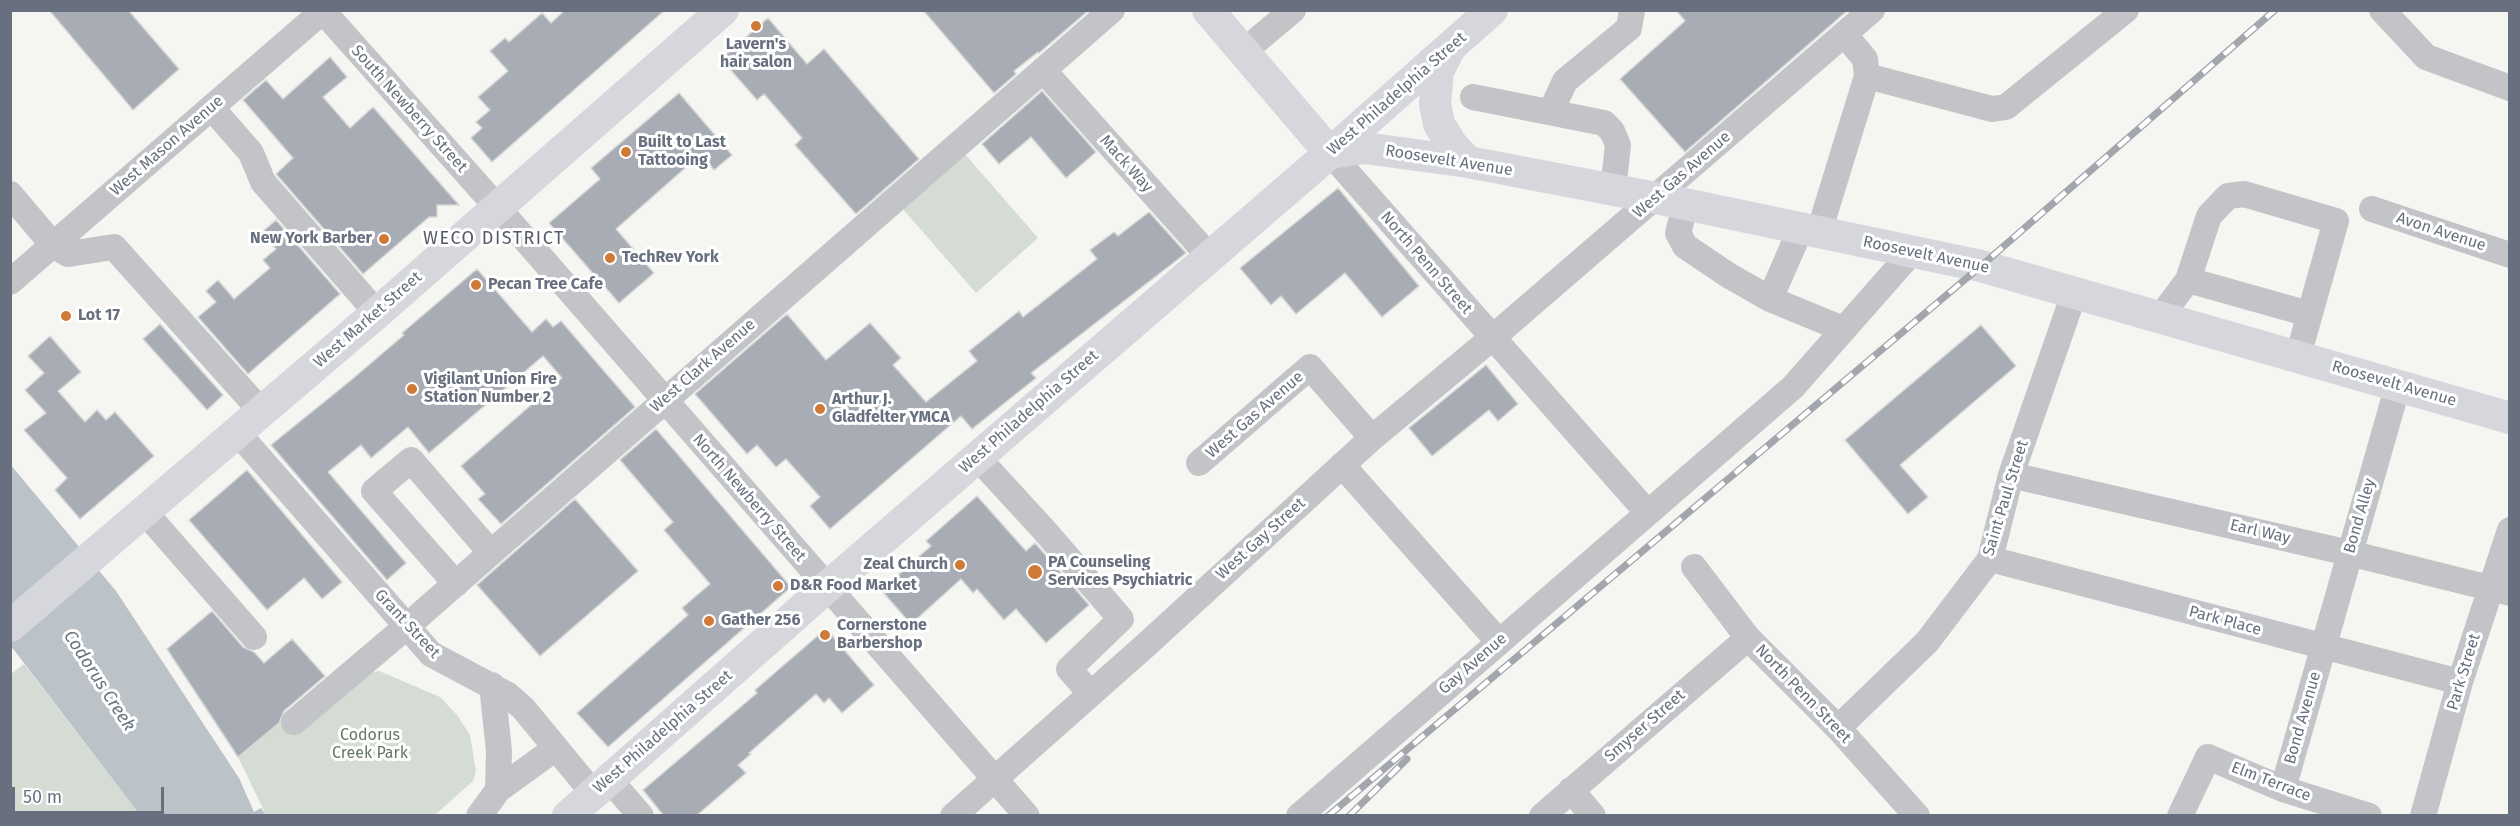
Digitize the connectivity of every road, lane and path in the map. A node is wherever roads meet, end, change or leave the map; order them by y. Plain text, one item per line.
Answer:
1 (723, 10) edge
2 (1112, 10) edge
3 (1293, 10) edge
4 (1492, 10) edge
5 (1632, 10) edge
6 (1872, 10) edge
7 (2126, 10) edge
8 (2382, 10) edge
9 (323, 11) edge
10 (1221, 15) edge
11 (1845, 34) junction
12 (1451, 47) junction
13 (1243, 52) junction
14 (1043, 70) junction
15 (1867, 76) junction
16 (2510, 88) edge
17 (1473, 97) dead end
18 (212, 108) junction
19 (1551, 111) junction
20 (1330, 153) junction
21 (1467, 162) junction
22 (1613, 190) junction
23 (10, 194) edge
24 (1656, 198) junction
25 (1686, 204) junction
26 (497, 207) junction
27 (2372, 209) dead end
28 (1810, 230) junction
29 (53, 245) junction
30 (1912, 252) junction
31 (2510, 255) edge
32 (1210, 257) junction
33 (2188, 280) junction
34 (10, 282) edge
35 (2075, 291) junction
36 (1770, 299) junction
37 (376, 313) junction
38 (2309, 314) junction
39 (2161, 316) junction
40 (1843, 330) junction
41 (1492, 338) junction
42 (2298, 356) junction
43 (2398, 385) junction
44 (664, 400) junction
45 (261, 411) junction
46 (2510, 418) edge
47 (237, 432) junction
48 (1372, 438) junction
49 (977, 457) junction
50 (1199, 464) dead end
51 (1342, 465) junction
52 (2011, 475) junction
53 (144, 511) junction
54 (1647, 512) junction
55 (2510, 530) edge
56 (491, 553) junction
57 (2349, 553) junction
58 (1990, 559) junction
59 (1694, 567) dead end
60 (456, 584) junction
61 (826, 588) junction
62 (2500, 592) edge
63 (1121, 618) junction
64 (10, 626) edge
65 (406, 627) junction
66 (254, 637) dead end
67 (1748, 638) junction
68 (1499, 642) junction
69 (1146, 645) junction
70 (2323, 648) junction
71 (2460, 682) junction
72 (492, 686) junction
73 (1090, 693) junction
74 (294, 722) dead end
75 (1838, 729) junction
76 (556, 748) junction
77 (995, 779) junction
78 (602, 787) junction
79 (2283, 789) junction
80 (498, 790) junction
81 (1571, 790) junction
82 (479, 816) edge
83 (568, 816) edge
84 (641, 816) edge
85 (953, 816) edge
86 (1027, 816) edge
87 (1299, 816) edge
88 (1542, 816) edge
89 (1593, 816) edge
90 (1917, 816) edge
91 (2180, 816) edge
92 (2369, 816) edge
93 (2423, 816) edge

1 - 26 main road, West Market Street
2 - 14 street, West Clark Avenue
3 - 13 street
4 - 12 main road, West Philadelphia Street
5 - 19 street
6 - 11 street, West Gas Avenue
7 - 15 street
8 - 16 street
9 - 18 street, West Mason Avenue
9 - 26 street, South Newberry Street
10 - 13 main road, North Penn Street
11 - 15 street
11 - 24 street, West Gas Avenue
12 - 20 main road, West Philadelphia Street
12 - 21 main road
13 - 20 main road, North Penn Street
14 - 32 street, Mack Way
14 - 44 street, West Clark Avenue
15 - 28 street
17 - 19 street
18 - 29 street, West Mason Avenue
18 - 37 street
19 - 22 street
20 - 21 main road, Roosevelt Avenue
20 - 32 main road, West Philadelphia Street
20 - 41 street, North Penn Street
21 - 22 main road, Roosevelt Avenue
22 - 24 main road, Roosevelt Avenue
23 - 29 street
24 - 25 main road, Roosevelt Avenue
24 - 41 street, West Gas Avenue
25 - 28 main road, Roosevelt Avenue
25 - 36 street
26 - 37 main road, West Market Street
26 - 44 street, North Newberry Street
27 - 31 street, Avon Avenue
28 - 30 main road, Roosevelt Avenue
28 - 36 street
29 - 34 street, West Mason Avenue
29 - 45 street
30 - 35 main road, Roosevelt Avenue
30 - 40 street, Gay Avenue
32 - 49 main road, West Philadelphia Street
33 - 38 street
33 - 38 street
33 - 39 street
35 - 39 main road, Roosevelt Avenue
35 - 52 street, Saint Paul Street
36 - 40 street
37 - 45 main road, West Market Street
38 - 42 street
39 - 42 main road, Roosevelt Avenue
40 - 54 street, Gay Avenue
41 - 48 street, West Gay Street
41 - 54 street, North Penn Street
42 - 43 main road, Roosevelt Avenue
43 - 46 main road, Roosevelt Avenue
43 - 57 street, Bond Alley
44 - 56 street, West Clark Avenue
44 - 61 street, North Newberry Street
45 - 47 main road, West Market Street
47 - 53 main road, West Market Street
47 - 65 street, Grant Street
48 - 50 street, West Gas Avenue
48 - 51 street, West Gay Street
49 - 61 main road, West Philadelphia Street
49 - 63 street
51 - 68 street
51 - 69 street, West Gay Street
52 - 57 street, Earl Way
52 - 58 street, Saint Paul Street
53 - 64 main road, West Market Street
53 - 66 street
54 - 68 street, Gay Avenue
55 - 62 street, Park Street
56 - 60 street, West Clark Avenue
56 - 60 street
57 - 62 street, Earl Way
57 - 70 street, Bond Alley
58 - 70 street, Park Place
58 - 75 street, Saint Paul Street
59 - 67 street, North Penn Street
60 - 65 street, West Clark Avenue
61 - 77 street, North Newberry Street
61 - 78 main road, West Philadelphia Street
62 - 71 street, Park Street
63 - 69 street
63 - 73 street
65 - 72 street, Grant Street
65 - 74 street, West Clark Avenue
67 - 75 street, North Penn Street
67 - 81 street, Smyser Street
68 - 87 street, Gay Avenue
69 - 73 street, West Gay Street
70 - 71 street, Park Place
70 - 79 street, Bond Avenue
71 - 93 street, Park Street
72 - 76 street, Grant Street
72 - 80 street
73 - 77 street, West Gay Street
75 - 90 street, North Penn Street
76 - 78 street, Grant Street
76 - 80 street
77 - 85 street, West Gay Street
77 - 86 street, North Newberry Street
78 - 83 main road, West Philadelphia Street
78 - 84 street, Grant Street
79 - 91 street, Elm Terrace
79 - 92 street, Elm Terrace
80 - 82 street
81 - 88 street, Smyser Street
81 - 89 street

